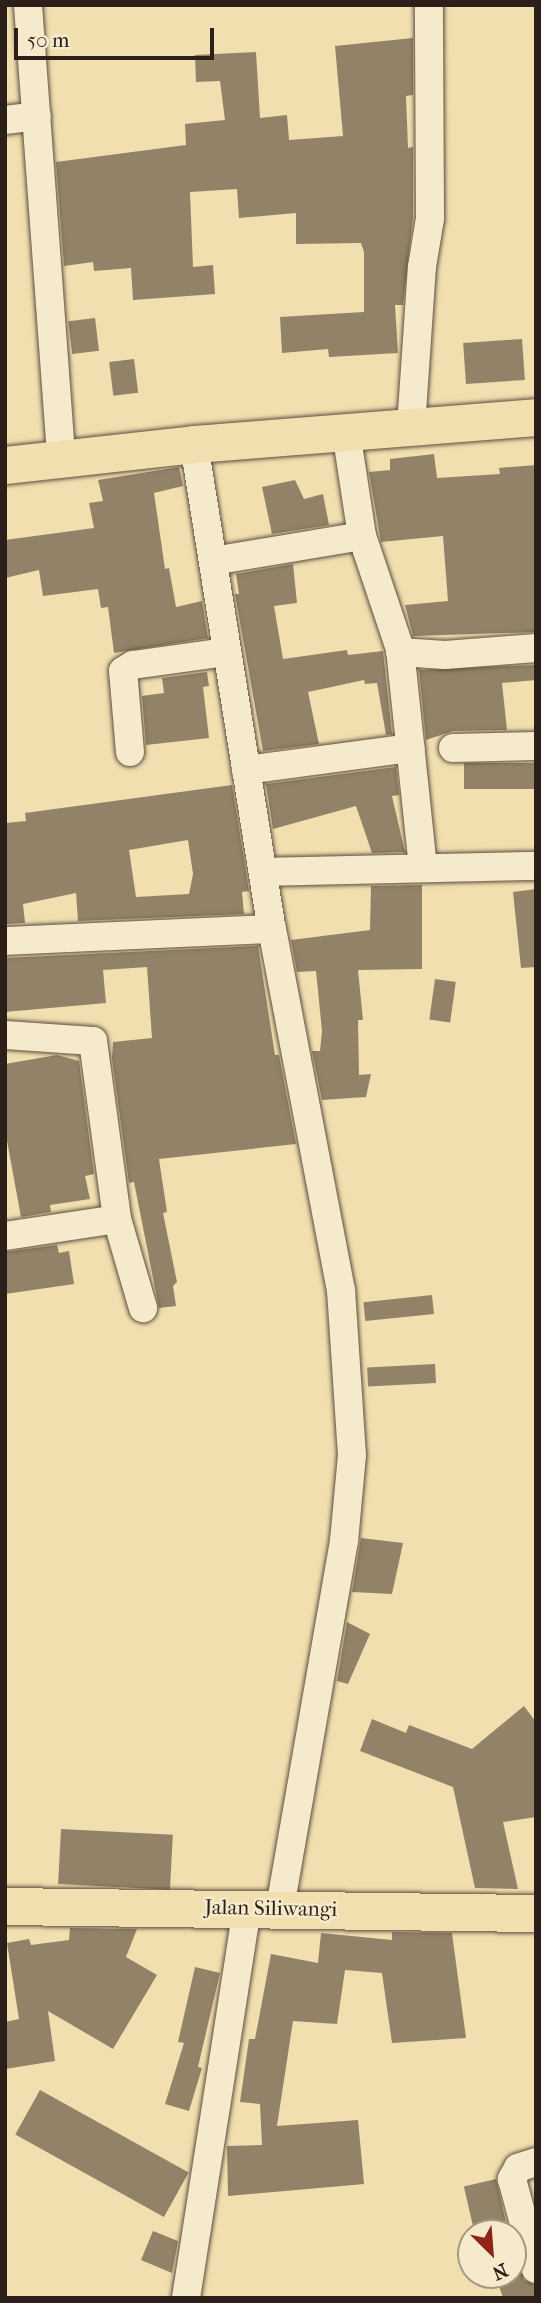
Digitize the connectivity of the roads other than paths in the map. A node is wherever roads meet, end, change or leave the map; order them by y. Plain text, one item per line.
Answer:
1 (28, 5) edge
2 (429, 5) edge
3 (37, 116) junction
4 (5, 120) edge
5 (536, 416) edge
6 (411, 427) junction
7 (346, 432) junction
8 (194, 444) junction
9 (61, 459) junction
10 (5, 465) edge
11 (362, 536) junction
12 (213, 561) junction
13 (536, 648) edge
14 (228, 652) junction
15 (400, 652) junction
16 (536, 746) edge
17 (411, 748) junction
18 (453, 748) dead end
19 (130, 752) dead end
20 (246, 770) junction
21 (536, 866) edge
22 (423, 867) junction
23 (263, 872) junction
24 (272, 929) junction
25 (5, 941) edge
26 (5, 1035) edge
27 (117, 1219) junction
28 (5, 1236) edge
29 (144, 1308) dead end
30 (5, 1906) edge
31 (263, 1908) junction
32 (536, 1913) edge
33 (536, 2162) edge
34 (536, 2269) edge
35 (186, 2298) edge

1 - 3 street
2 - 6 street
3 - 4 street
3 - 9 street
5 - 6 main road
6 - 7 main road
7 - 8 main road
7 - 11 street
8 - 9 main road
8 - 12 street
9 - 10 main road
11 - 12 street
11 - 15 street
12 - 14 street
13 - 15 street
14 - 19 street
14 - 20 street
15 - 17 street
16 - 18 street
17 - 20 street
17 - 22 street
20 - 23 street
21 - 22 street
22 - 23 street
23 - 24 street
24 - 25 street
24 - 31 street
26 - 27 street
27 - 28 street
27 - 29 street
30 - 31 main road, Jalan Siliwangi
31 - 32 main road, Jalan Siliwangi
31 - 35 street
33 - 34 street

